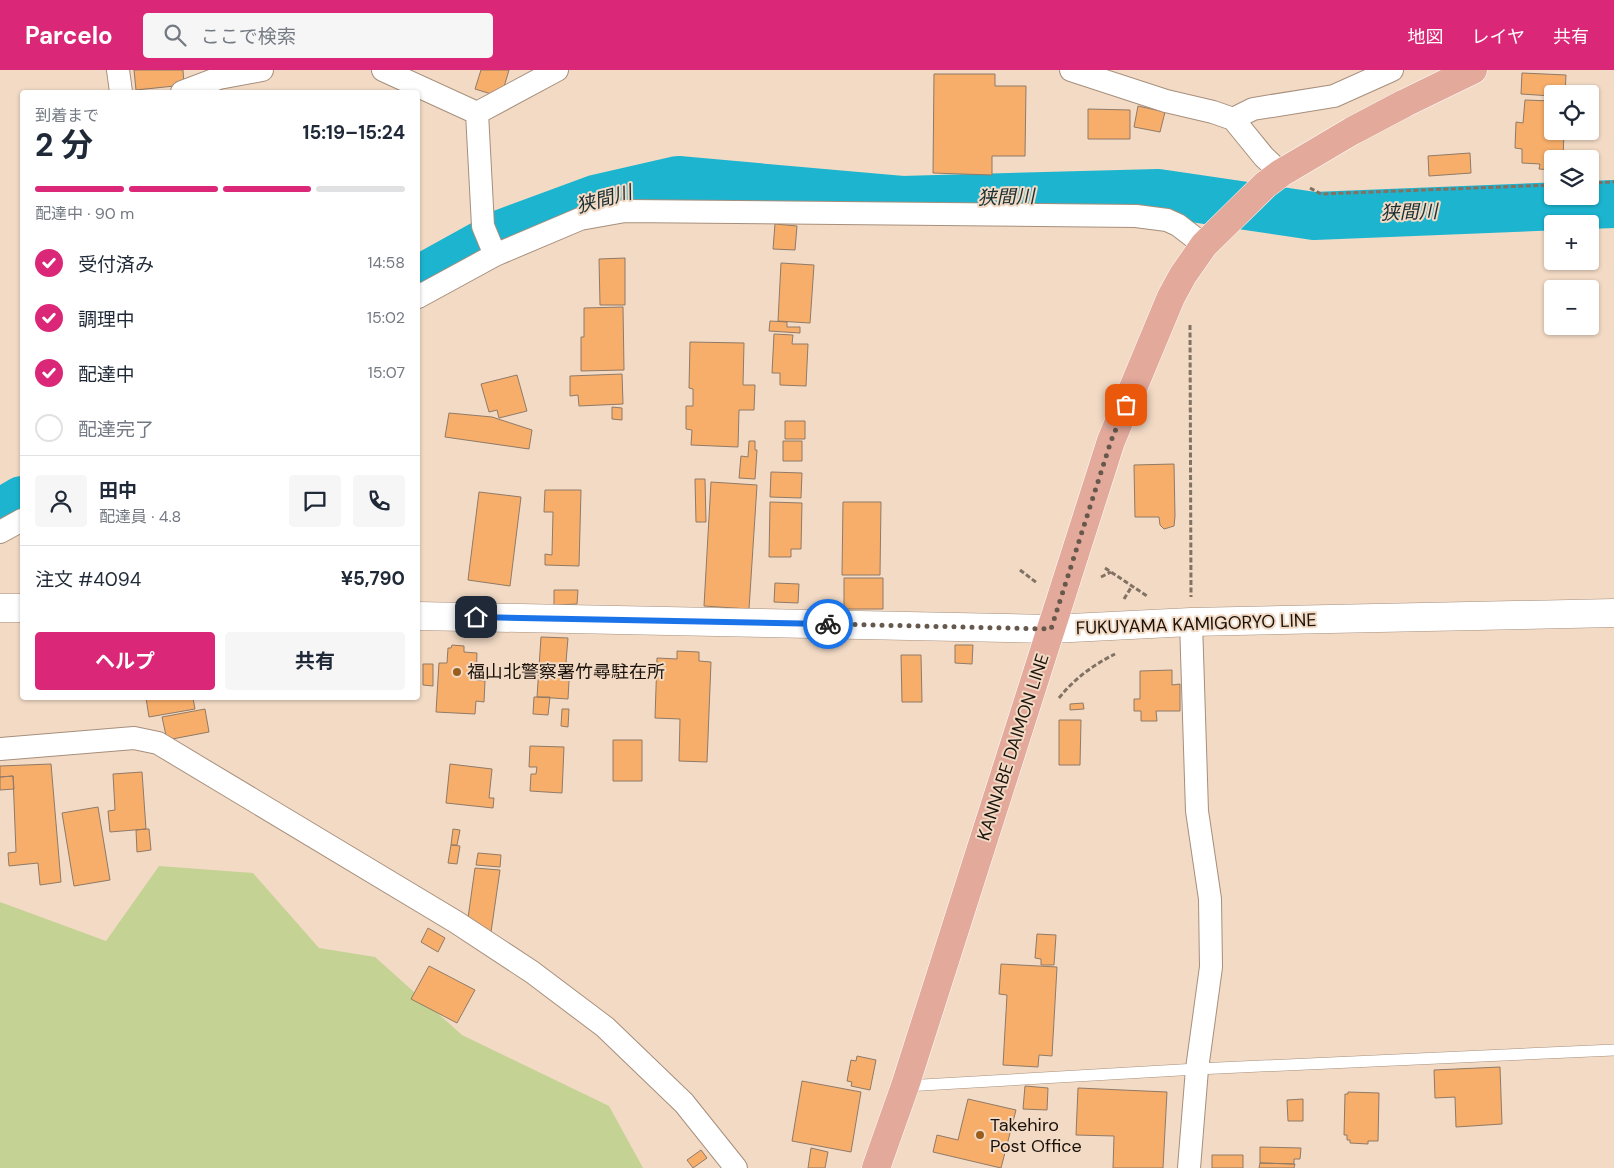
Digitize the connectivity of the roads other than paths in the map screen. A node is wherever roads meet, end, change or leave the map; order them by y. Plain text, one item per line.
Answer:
1 (118, 70) edge
2 (262, 70) edge
3 (383, 70) edge
4 (557, 70) edge
5 (1071, 70) edge
6 (1392, 70) edge
7 (1473, 70) edge
8 (121, 90) edge
9 (187, 90) edge
10 (477, 113) junction
11 (1233, 119) junction
12 (1273, 179) junction
13 (1212, 236) junction
14 (495, 255) junction
15 (420, 295) edge
16 (20, 521) edge
17 (0, 532) edge
18 (0, 608) edge
19 (20, 608) edge
20 (1614, 613) edge
21 (420, 616) edge
22 (1191, 622) junction
23 (1051, 629) junction
24 (0, 750) edge
25 (1614, 1050) edge
26 (1197, 1069) junction
27 (904, 1086) junction
28 (736, 1168) edge
29 (876, 1168) edge
30 (1189, 1168) edge

1 - 8 street
2 - 9 street
3 - 10 street
4 - 10 street
5 - 11 street
6 - 11 street
7 - 12 main road, KANNABE DAIMON LINE
10 - 14 street
11 - 12 street
12 - 13 main road, KANNABE DAIMON LINE
13 - 14 street
13 - 23 main road, KANNABE DAIMON LINE
14 - 15 street
16 - 17 street
18 - 19 main road
20 - 22 main road, FUKUYAMA KAMIGORYO LINE
21 - 23 main road, FUKUYAMA KAMIGORYO LINE
22 - 23 main road, FUKUYAMA KAMIGORYO LINE
22 - 26 street
23 - 27 main road, KANNABE DAIMON LINE
24 - 28 street
25 - 26 lane
26 - 27 lane
26 - 30 street
27 - 29 main road, KANNABE DAIMON LINE

